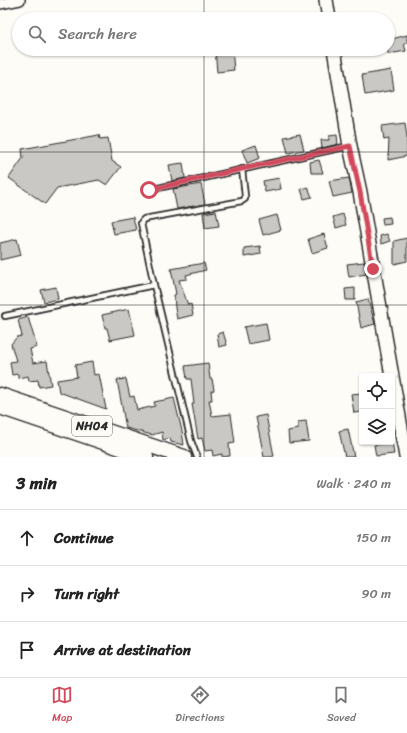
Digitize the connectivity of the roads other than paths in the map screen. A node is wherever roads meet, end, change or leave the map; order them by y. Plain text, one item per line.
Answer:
1 (20, 0) edge
2 (326, 0) edge
3 (0, 4) edge
4 (329, 12) edge
5 (335, 56) edge
6 (350, 146) junction
7 (242, 169) junction
8 (149, 190) dead end
9 (154, 285) junction
10 (5, 316) dead end
11 (0, 394) edge
12 (0, 407) edge
13 (123, 442) junction
14 (146, 457) edge
15 (184, 457) edge
16 (197, 457) edge
17 (406, 457) edge

1 - 3 street
2 - 4 street
5 - 6 street
6 - 7 lane
6 - 17 street
7 - 8 lane
7 - 9 lane
9 - 10 lane
9 - 16 lane
11 - 13 main road, NH04
12 - 13 main road, NH04
13 - 14 main road, NH04
13 - 15 main road, NH04

